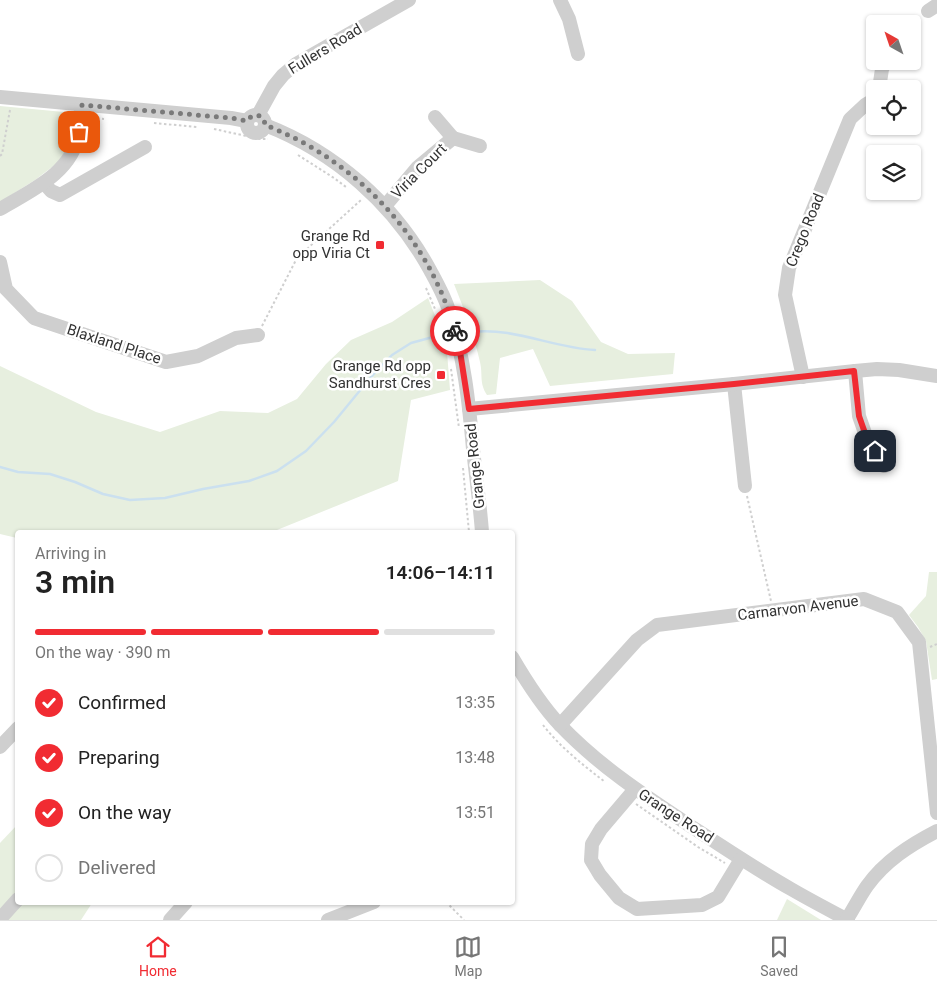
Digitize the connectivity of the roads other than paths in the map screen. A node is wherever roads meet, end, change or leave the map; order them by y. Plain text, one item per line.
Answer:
1 (408, 0) edge
2 (560, 0) edge
3 (578, 54) dead end
4 (6, 98) edge
5 (866, 104) edge
6 (81, 111) junction
7 (436, 117) dead end
8 (257, 120) junction
9 (453, 138) junction
10 (480, 146) dead end
11 (145, 147) dead end
12 (44, 183) junction
13 (385, 206) junction
14 (0, 209) edge
15 (0, 262) edge
16 (258, 335) road end
17 (854, 371) junction
18 (937, 376) edge
19 (803, 377) junction
20 (734, 384) junction
21 (469, 409) junction
22 (884, 466) dead end
23 (745, 486) road end
24 (482, 530) edge
25 (515, 662) edge
26 (560, 725) junction
27 (15, 731) edge
28 (0, 747) edge
29 (634, 789) junction
30 (937, 813) edge
31 (937, 831) edge
32 (741, 859) junction
33 (15, 902) edge
34 (183, 905) edge
35 (366, 905) edge
36 (0, 919) edge
37 (170, 920) edge
38 (328, 920) edge
39 (848, 920) edge

1 - 8 street, Fullers Road
2 - 3 street
4 - 6 street, Grange Road
5 - 19 street, Crego Road
6 - 8 street, Grange Road
6 - 12 street
7 - 9 street, Viria Court
8 - 13 street, Grange Road
9 - 10 street, Viria Court
9 - 13 street, Viria Court
11 - 12 street
12 - 14 street
13 - 21 street, Grange Road
15 - 16 street, Blaxland Place
17 - 18 street
17 - 19 street
17 - 22 street
19 - 20 street
20 - 21 street
20 - 23 street
21 - 24 street, Grange Road
25 - 26 street, Grange Road
26 - 29 street, Grange Road
26 - 30 street, Carnarvon Avenue
27 - 28 street
29 - 32 street, Grange Road
29 - 32 street
31 - 39 street
32 - 39 street, Grange Road
33 - 36 street
34 - 37 street
35 - 38 street

